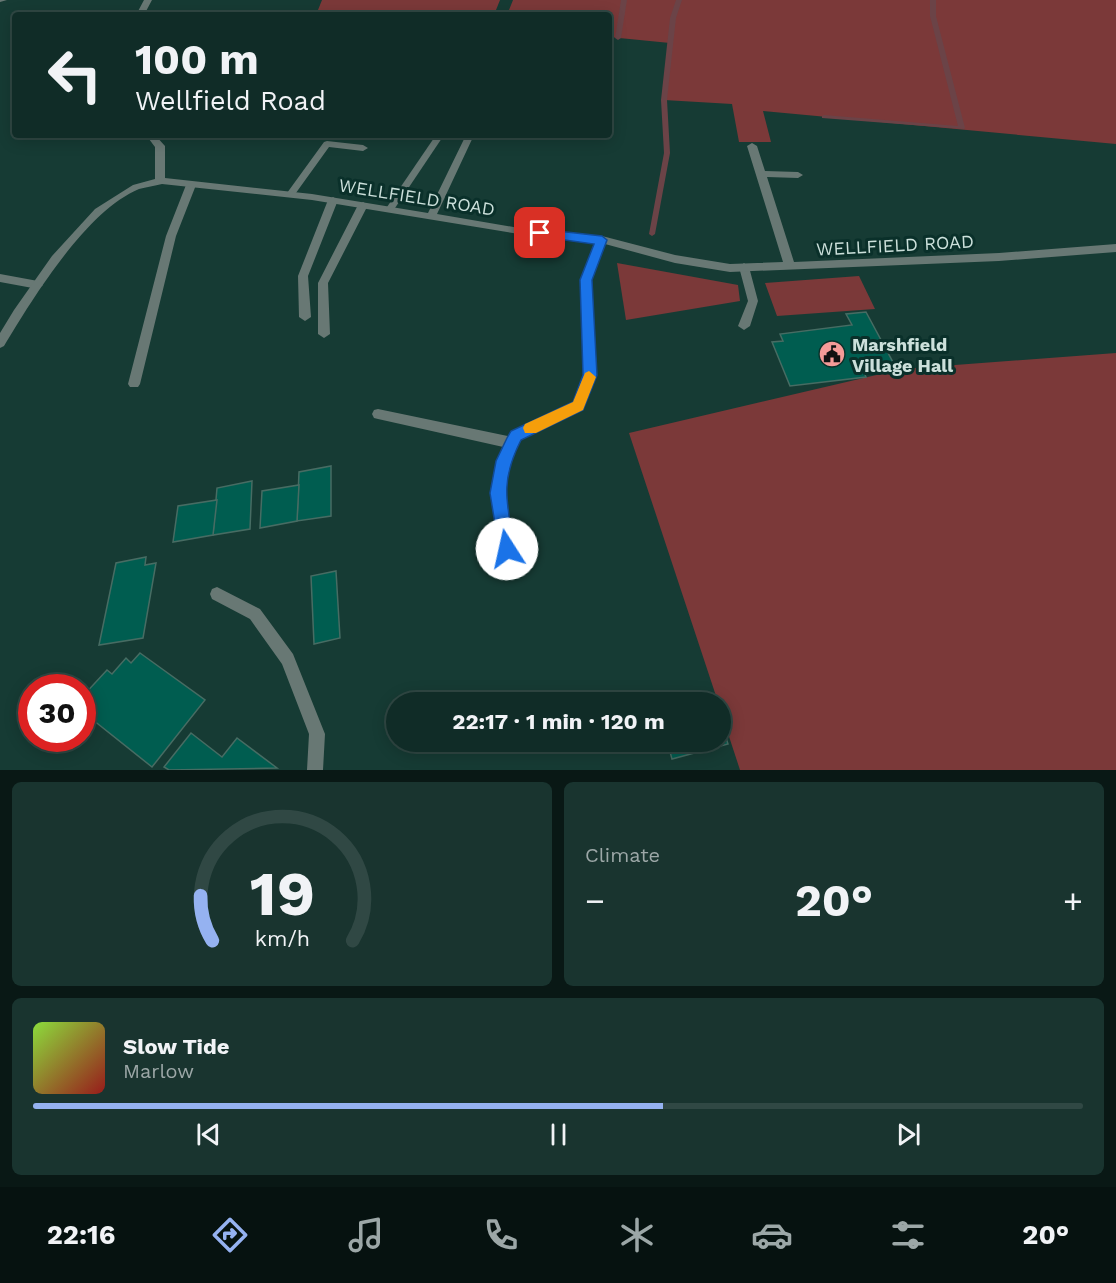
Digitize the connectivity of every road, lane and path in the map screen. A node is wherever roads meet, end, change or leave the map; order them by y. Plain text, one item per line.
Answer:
1 (156, 138) edge
2 (438, 138) edge
3 (469, 138) edge
4 (752, 146) dead end
5 (363, 148) dead end
6 (761, 174) junction
7 (798, 175) dead end
8 (160, 181) junction
9 (191, 185) junction
10 (290, 195) junction
11 (333, 200) junction
12 (363, 205) junction
13 (390, 209) junction
14 (430, 216) junction
15 (602, 240) junction
16 (1116, 248) edge
17 (790, 266) junction
18 (744, 267) junction
19 (0, 278) edge
20 (38, 285) junction
21 (305, 317) dead end
22 (744, 326) dead end
23 (324, 334) dead end
24 (0, 343) edge
25 (134, 384) dead end
26 (378, 414) dead end
27 (512, 443) junction
28 (507, 549) dead end
29 (217, 594) dead end
30 (315, 770) edge

1 - 8 street
2 - 13 street
3 - 14 street
4 - 6 street
5 - 10 street
6 - 7 street
6 - 17 street
8 - 9 street, WELLFIELD ROAD
8 - 20 street, WELLFIELD ROAD
9 - 10 street, WELLFIELD ROAD
9 - 25 street
10 - 11 street, WELLFIELD ROAD
11 - 12 street, WELLFIELD ROAD
11 - 21 street
12 - 13 street, WELLFIELD ROAD
12 - 23 street
13 - 14 street, WELLFIELD ROAD
14 - 15 street, WELLFIELD ROAD
15 - 18 street, WELLFIELD ROAD
15 - 27 street
16 - 17 street, WELLFIELD ROAD
17 - 18 street, WELLFIELD ROAD
18 - 22 street
19 - 20 street
20 - 24 street, WELLFIELD ROAD
26 - 27 street
27 - 28 street
29 - 30 street

